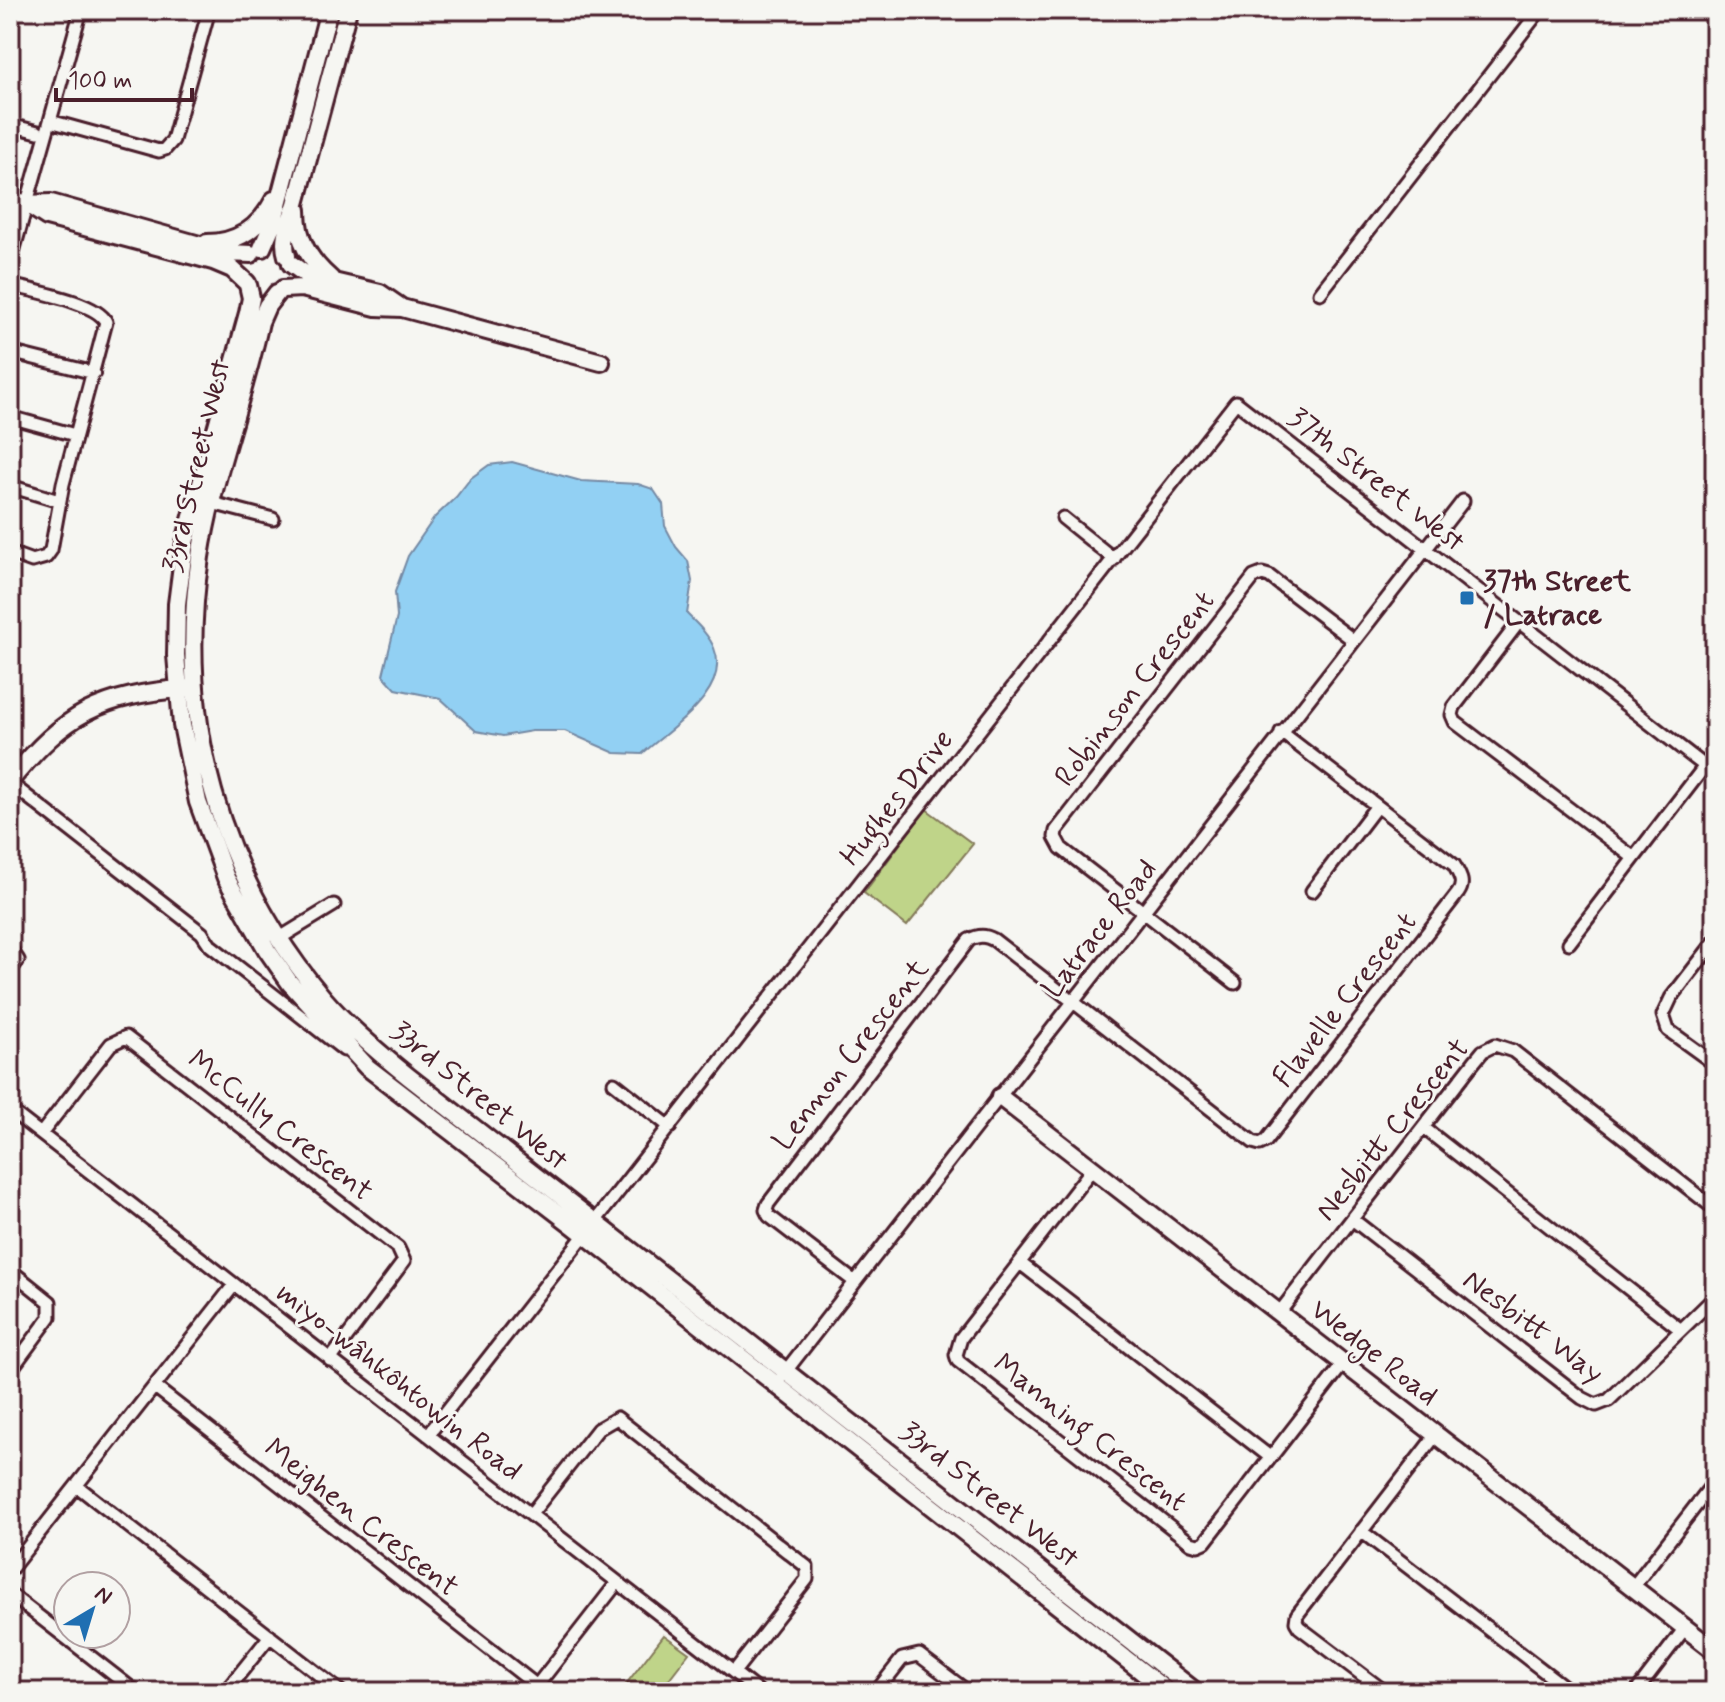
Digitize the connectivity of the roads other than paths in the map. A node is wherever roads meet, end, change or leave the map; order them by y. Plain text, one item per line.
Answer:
1 (81, 10) edge
2 (209, 10) edge
3 (329, 10) edge
4 (348, 10) edge
5 (1540, 10) edge
6 (50, 121) junction
7 (10, 125) edge
8 (38, 132) dead end
9 (282, 185) junction
10 (18, 201) edge
11 (296, 204) junction
12 (200, 244) junction
13 (256, 251) junction
14 (289, 260) junction
15 (10, 263) edge
16 (335, 283) junction
17 (248, 284) junction
18 (10, 285) edge
19 (280, 291) junction
20 (1320, 293) dead end
21 (402, 308) junction
22 (10, 352) edge
23 (601, 362) dead end
24 (94, 373) junction
25 (1236, 402) joint
26 (10, 417) edge
27 (75, 435) junction
28 (10, 486) edge
29 (59, 501) junction
30 (1463, 501) dead end
31 (212, 503) junction
32 (1063, 518) dead end
33 (273, 519) dead end
34 (1425, 549) junction
35 (10, 553) edge
36 (1114, 559) junction
37 (1519, 622) junction
38 (1353, 640) junction
39 (186, 688) junction
40 (1281, 732) junction
41 (1710, 770) edge
42 (10, 782) edge
43 (1376, 807) junction
44 (1634, 858) junction
45 (1312, 891) dead end
46 (334, 905) dead end
47 (1143, 912) junction
48 (280, 938) junction
49 (1715, 941) edge
50 (1569, 943) dead end
51 (10, 948) edge
52 (10, 971) edge
53 (1235, 983) dead end
54 (1073, 1002) junction
55 (1715, 1064) edge
56 (367, 1067) junction
57 (614, 1083) dead end
58 (1000, 1097) junction
59 (10, 1110) edge
60 (670, 1127) junction
61 (1424, 1128) junction
62 (41, 1134) junction
63 (1093, 1168) junction
64 (1715, 1209) edge
65 (1352, 1219) junction
66 (590, 1229) junction
67 (1020, 1263) junction
68 (10, 1270) edge
69 (855, 1282) junction
70 (234, 1285) junction
71 (1715, 1297) edge
72 (1279, 1313) junction
73 (1681, 1330) junction
74 (330, 1360) junction
75 (1343, 1364) junction
76 (10, 1371) edge
77 (785, 1372) junction
78 (775, 1386) junction
79 (155, 1387) junction
80 (428, 1435) junction
81 (1435, 1436) junction
82 (1270, 1457) junction
83 (1715, 1481) edge
84 (77, 1486) junction
85 (531, 1514) junction
86 (1361, 1531) junction
87 (10, 1570) edge
88 (617, 1583) junction
89 (1633, 1587) junction
90 (10, 1594) edge
91 (1685, 1628) junction
92 (270, 1636) junction
93 (1715, 1651) edge
94 (734, 1672) junction
95 (535, 1689) edge
96 (136, 1692) edge
97 (225, 1692) edge
98 (341, 1692) edge
99 (759, 1692) edge
100 (876, 1692) edge
101 (968, 1692) edge
102 (1168, 1692) edge
103 (1196, 1692) edge
104 (1385, 1692) edge
105 (1571, 1692) edge
106 (1636, 1692) edge

1 - 6 street
2 - 6 street
3 - 9 main road, 33rd Street West
4 - 11 main road, 33rd Street West
5 - 20 street
6 - 10 street
7 - 8 street
9 - 12 main road
9 - 13 main road, 33rd Street West
10 - 12 main road
10 - 15 street
10 - 17 main road
11 - 14 main road, 33rd Street West
11 - 16 main road
12 - 13 main road
13 - 14 main road
13 - 17 main road, 33rd Street West
14 - 16 main road
14 - 19 main road, 33rd Street West
16 - 21 main road
17 - 19 main road
17 - 39 main road, 33rd Street West
18 - 24 street
19 - 21 main road
19 - 31 main road, 33rd Street West
21 - 23 main road
22 - 24 street
24 - 27 street
25 - 34 street, 37th Street West
25 - 36 street, Hughes Drive
26 - 27 street
27 - 29 street
28 - 29 street
29 - 35 street
30 - 34 street, Latrace Road
31 - 33 street
31 - 39 main road, 33rd Street West
32 - 36 street
34 - 37 street, 37th Street West
34 - 38 street, Latrace Road
36 - 60 street, Hughes Drive
37 - 41 street, 37th Street West
37 - 44 street
38 - 40 street, Latrace Road
38 - 47 street, Robinson Crescent
39 - 42 main road
39 - 48 main road, 33rd Street West
39 - 56 main road, 33rd Street West
40 - 43 street, Flavelle Crescent
40 - 47 street, Latrace Road
41 - 44 street
42 - 56 street, 33rd Street West
43 - 45 street
43 - 54 street, Flavelle Crescent
44 - 50 street
46 - 48 street
47 - 53 street, Robinson Crescent
47 - 54 street, Latrace Road
48 - 66 main road, 33rd Street West
49 - 55 street
51 - 52 street
54 - 58 street, Latrace Road
54 - 69 street, Lennon Crescent
56 - 66 main road, 33rd Street West
57 - 60 street
58 - 63 main road, Wedge Road
58 - 69 street, Latrace Road
59 - 62 street, miyo-wâhkôhtowin Road
60 - 66 street, Hughes Drive
61 - 64 street, Nesbitt Crescent
61 - 65 street, Nesbitt Crescent
61 - 73 street
62 - 70 street, miyo-wâhkôhtowin Road
62 - 74 street, McCully Crescent
63 - 67 street, Manning Crescent
63 - 72 main road, Wedge Road
65 - 72 street, Nesbitt Crescent
65 - 73 street, Nesbitt Way
66 - 77 main road, 33rd Street West
66 - 78 main road, 33rd Street West
66 - 80 street, Hughes Drive
67 - 82 street
67 - 82 street, Manning Crescent
68 - 76 street
69 - 77 street, Latrace Road
70 - 74 street, miyo-wâhkôhtowin Road
70 - 79 street
71 - 73 street, Nesbitt Way
72 - 75 main road, Wedge Road
74 - 80 street, miyo-wâhkôhtowin Road
75 - 81 main road, Wedge Road
75 - 82 street, Manning Crescent
77 - 78 street, Latrace Road
77 - 103 main road, 33rd Street West
78 - 102 main road, 33rd Street West
79 - 84 street
79 - 95 street, Meighen Crescent
80 - 85 street, miyo-wâhkôhtowin Road
81 - 86 street
81 - 89 main road, Wedge Road
83 - 89 street
84 - 87 street
84 - 92 street
85 - 88 street, miyo-wâhkôhtowin Road
85 - 94 street
86 - 104 street
86 - 105 street
88 - 94 street, miyo-wâhkôhtowin Road
88 - 95 street, Meighen Crescent
89 - 91 main road, Wedge Road
90 - 96 street
91 - 93 main road, Wedge Road
91 - 106 street
92 - 97 street
92 - 98 street
94 - 99 street, miyo-wâhkôhtowin Road
100 - 101 street

